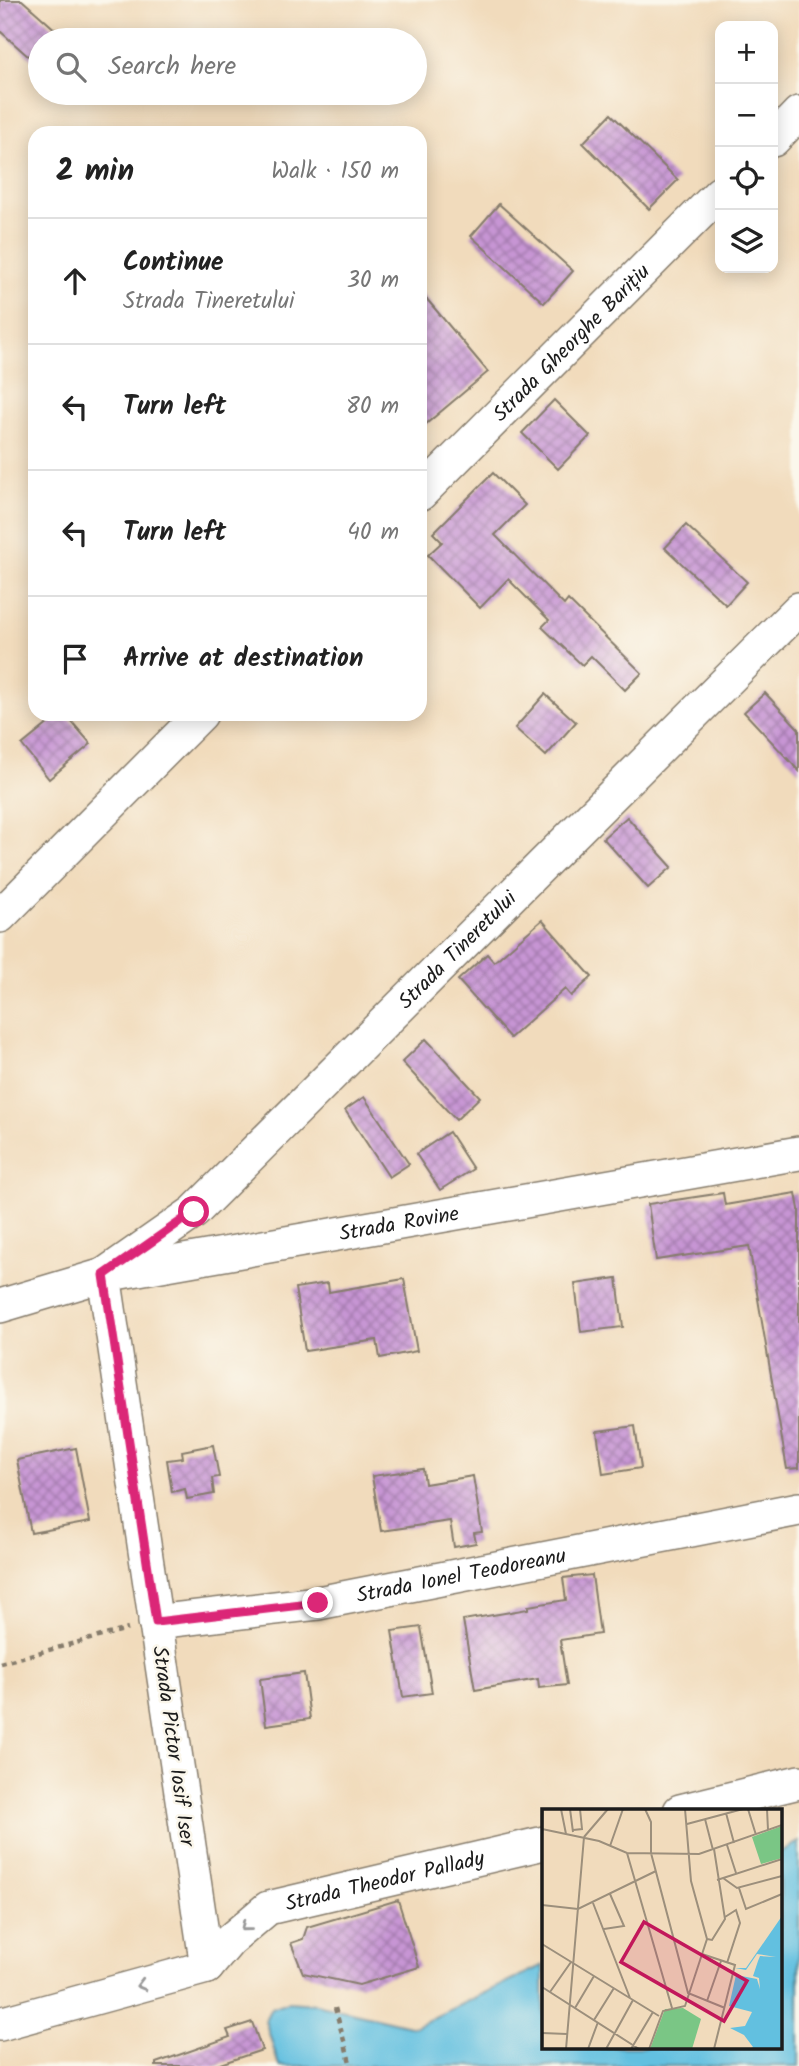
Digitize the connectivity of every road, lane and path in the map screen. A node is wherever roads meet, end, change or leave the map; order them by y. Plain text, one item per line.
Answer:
1 (799, 113) edge
2 (778, 135) edge
3 (715, 197) edge
4 (427, 487) edge
5 (799, 609) edge
6 (194, 721) edge
7 (0, 916) edge
8 (799, 1153) edge
9 (104, 1275) junction
10 (0, 1306) edge
11 (799, 1509) edge
12 (156, 1622) junction
13 (0, 1663) edge
14 (799, 1782) edge
15 (688, 1809) edge
16 (542, 1843) edge
17 (207, 1968) junction
18 (335, 2008) dead end
19 (0, 2024) edge
20 (351, 2066) edge

1 - 2 street
3 - 4 street, Strada Gheorghe Barițiu
5 - 9 street, Strada Tineretului
6 - 7 street
8 - 9 street, Strada Rovine
9 - 10 street, Strada Rovine
9 - 12 street, Strada Pictor Iosif Iser
11 - 12 street, Strada Ionel Teodoreanu
12 - 13 path
12 - 17 street, Strada Pictor Iosif Iser
14 - 15 street
16 -> 17 street, Strada Theodor Pallady
17 -> 19 street
18 - 20 path

